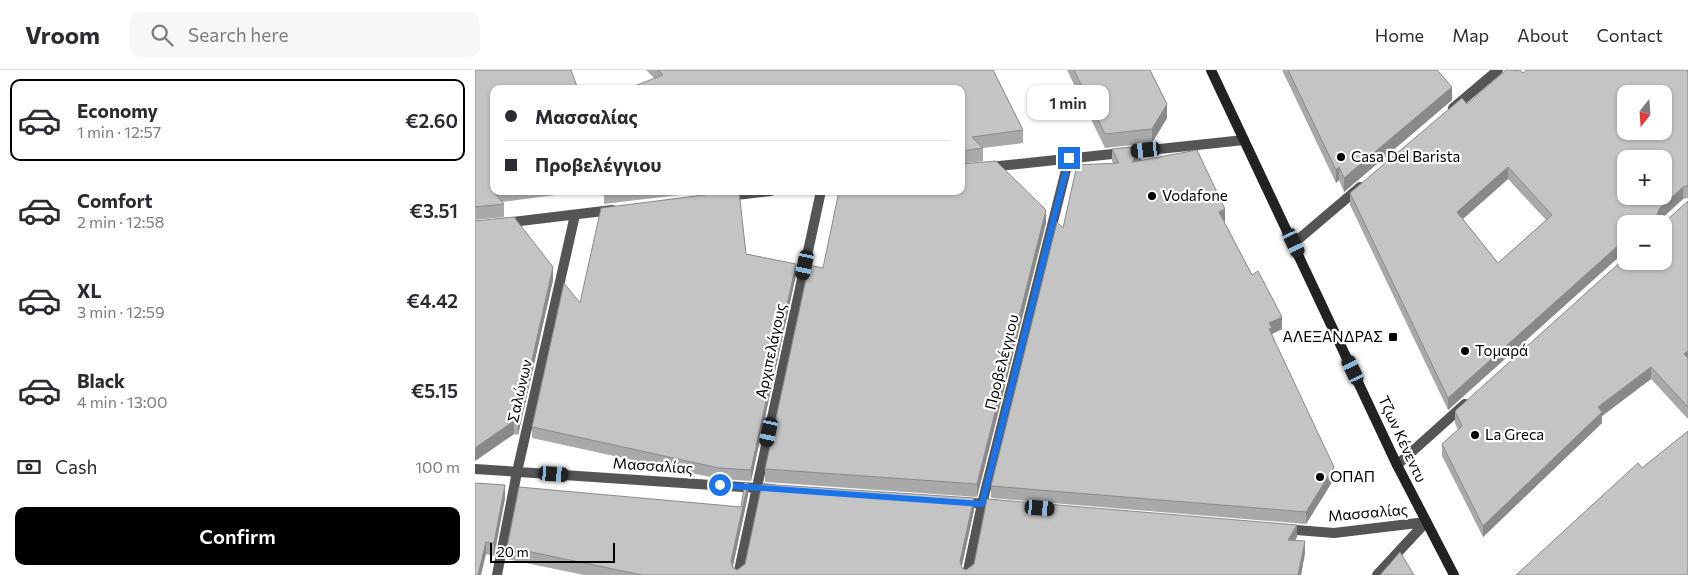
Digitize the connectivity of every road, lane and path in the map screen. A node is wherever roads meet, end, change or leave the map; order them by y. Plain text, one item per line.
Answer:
1 (1211, 70) edge
2 (1498, 70) edge
3 (1445, 115) edge
4 (1244, 140) junction
5 (1069, 158) junction
6 (965, 170) edge
7 (1369, 179) edge
8 (738, 195) edge
9 (820, 195) edge
10 (713, 198) edge
11 (625, 209) edge
12 (575, 214) junction
13 (493, 224) edge
14 (1294, 243) junction
15 (1471, 399) edge
16 (1397, 465) junction
17 (475, 469) edge
18 (517, 472) junction
19 (757, 488) junction
20 (786, 490) edge
21 (952, 502) edge
22 (982, 504) junction
23 (1011, 506) edge
24 (1426, 522) junction
25 (1275, 528) edge
26 (497, 575) edge
27 (738, 575) edge
28 (967, 575) edge
29 (1377, 575) edge
30 (1454, 575) edge

1 - 4 street, Τζων Κένεντυ
2 - 3 street
4 - 5 street
4 - 14 street, Τζων Κένεντυ
5 - 6 street
5 - 22 street, Προβελέγγιου
7 - 14 street
8 - 10 street
9 - 19 street, Αρχιπελάγους
11 - 12 street
12 - 13 street
12 - 18 street, Σαλώνων
14 - 16 street, Τζων Κένεντυ
15 - 16 street
16 - 24 street, Τζων Κένεντυ
17 - 18 street, Μασσαλίας
18 - 19 street, Μασσαλίας
18 - 26 street, Σαλώνων
19 - 20 street, Μασσαλίας
19 - 27 street, Αρχιπελάγους
21 - 22 street
22 - 23 street
22 - 28 street, Προβελέγγιου
24 - 25 street, Μασσαλίας
24 - 29 street
24 - 30 street, Τζων Κένεντυ

